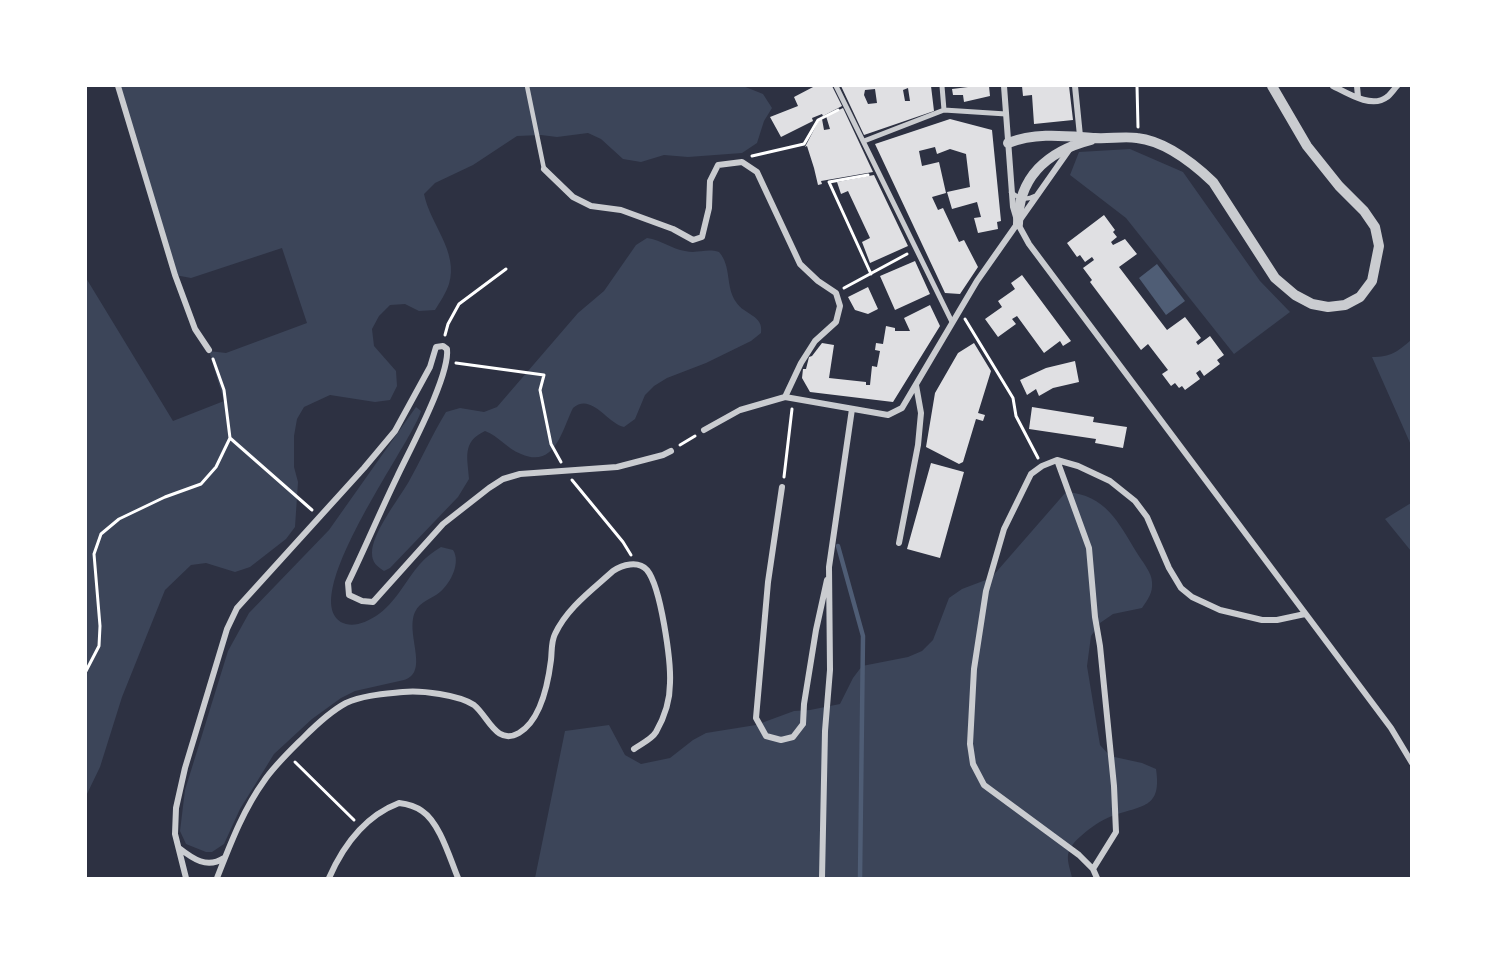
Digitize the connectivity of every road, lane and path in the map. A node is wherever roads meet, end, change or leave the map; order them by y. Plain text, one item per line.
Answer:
1 (118, 86) edge
2 (527, 86) edge
3 (836, 86) edge
4 (942, 86) edge
5 (1004, 86) edge
6 (1075, 86) edge
7 (1137, 86) edge
8 (1272, 86) edge
9 (1333, 86) edge
10 (1357, 86) edge
11 (1397, 86) edge
12 (1358, 97) junction
13 (846, 106) junction
14 (944, 110) junction
15 (1006, 114) junction
16 (1138, 138) junction
17 (1076, 140) junction
18 (864, 141) junction
19 (1008, 144) junction
20 (746, 165) junction
21 (544, 169) joint
22 (879, 172) junction
23 (1011, 192) junction
24 (1039, 194) junction
25 (1021, 198) junction
26 (1018, 224) junction
27 (916, 248) junction
28 (506, 268) dead end
29 (871, 274) junction
30 (836, 293) junction
31 (959, 310) junction
32 (952, 322) junction
33 (443, 346) junction
34 (209, 351) joint
35 (445, 362) junction
36 (916, 385) junction
37 (785, 397) junction
38 (794, 399) junction
39 (852, 409) junction
40 (704, 430) joint
41 (230, 438) junction
42 (671, 451) joint
43 (1057, 460) junction
44 (1042, 466) junction
45 (565, 471) junction
46 (782, 487) joint
47 (321, 516) junction
48 (899, 543) dead end
49 (636, 564) junction
50 (829, 567) junction
51 (1305, 614) junction
52 (86, 671) edge
53 (634, 749) dead end
54 (287, 754) junction
55 (1412, 763) edge
56 (362, 828) junction
57 (179, 848) junction
58 (225, 858) junction
59 (1093, 869) junction
60 (186, 879) edge
61 (217, 879) edge
62 (328, 879) edge
63 (458, 879) edge
64 (822, 879) edge
65 (1097, 879) edge

1 - 34 street
2 - 21 lane
3 - 13 street
4 - 14 street
5 - 15 street
6 - 17 street
7 - 16 path
8 - 16 street
9 - 12 street
10 - 12 street
11 - 12 street
13 - 18 street
13 - 20 path
14 - 15 street
14 - 18 street
15 - 19 street
16 - 17 street
17 - 19 street
17 - 24 street
17 - 25 street
18 - 22 street
19 - 23 street
20 - 21 street
20 - 30 street
22 - 27 street
22 - 29 path
23 - 25 lane
23 - 26 street
24 - 25 lane
24 - 26 street
25 - 26 street
26 - 31 street
26 - 51 street
27 - 29 path
27 - 32 street
28 - 33 path
29 - 30 path
30 - 37 street
31 - 32 street
31 - 44 path
32 - 36 street
33 - 35 street
33 - 47 street
34 - 41 path
35 - 45 path
35 - 45 street
36 - 39 street
36 - 48 street
37 - 38 street
37 - 40 street
38 - 39 street
38 - 46 path
39 - 50 street
40 - 42 path
41 - 47 path
41 - 52 path
42 - 45 street
43 - 44 street
43 - 51 street
43 - 59 street
44 - 59 street
45 - 49 path
46 - 50 street
47 - 57 street
49 - 53 street
49 - 54 street
50 - 64 street
51 - 55 street
54 - 56 path
54 - 58 street
56 - 62 street
56 - 63 street
57 - 58 street
57 - 60 street
58 - 61 street
59 - 65 street

